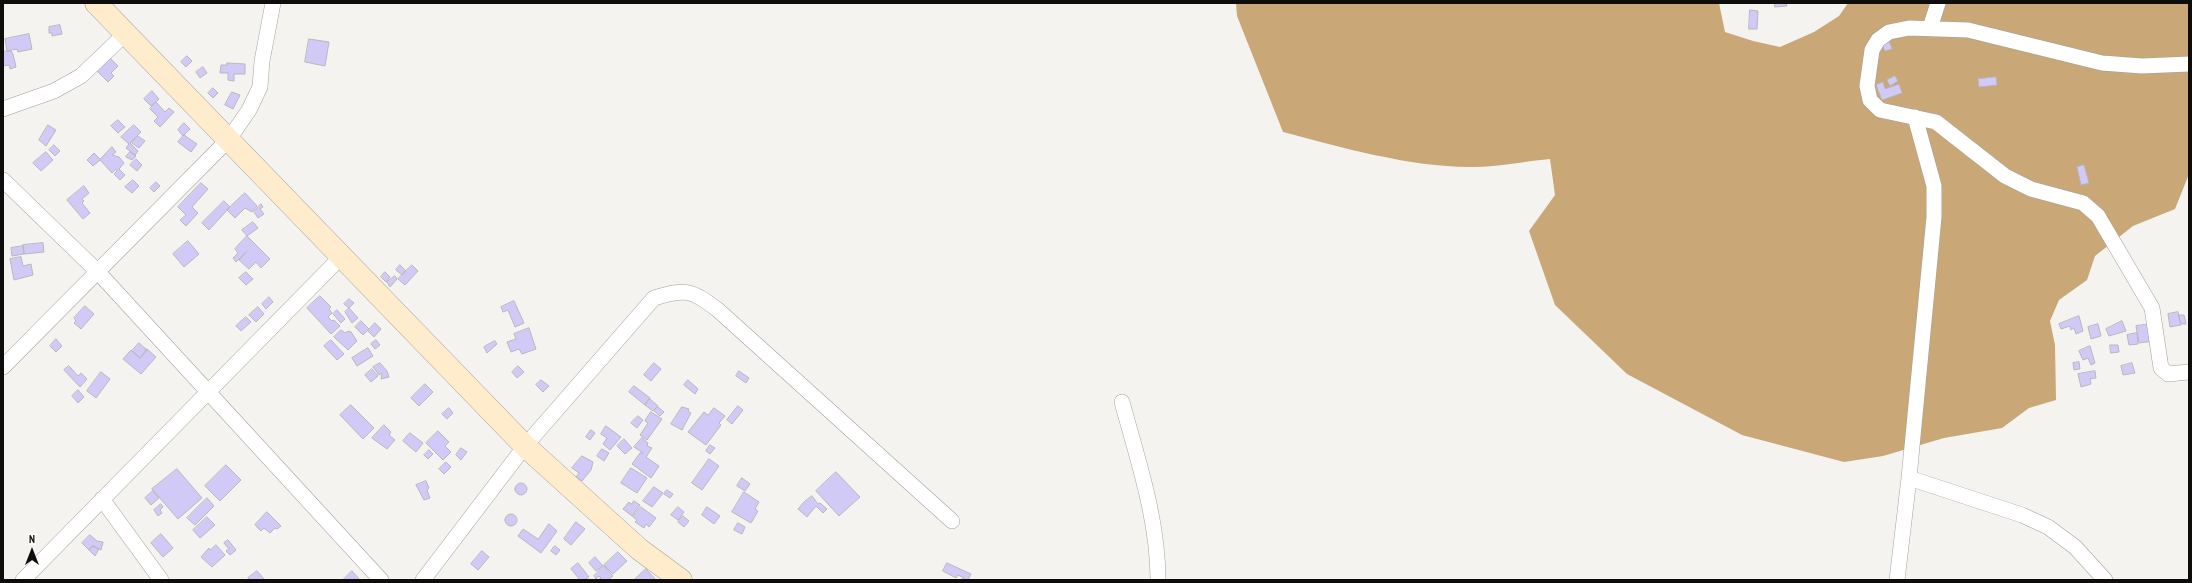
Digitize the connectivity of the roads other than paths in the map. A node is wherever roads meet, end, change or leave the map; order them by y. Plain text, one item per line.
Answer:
1 (96, 3) edge
2 (273, 3) edge
3 (1938, 3) edge
4 (1930, 28) junction
5 (125, 34) junction
6 (2189, 64) edge
7 (3, 109) edge
8 (1914, 117) junction
9 (229, 139) junction
10 (3, 180) edge
11 (342, 256) junction
12 (96, 271) junction
13 (3, 367) edge
14 (2189, 372) edge
15 (208, 392) junction
16 (1122, 402) dead end
17 (525, 446) junction
18 (1910, 478) junction
19 (102, 499) junction
20 (952, 521) dead end
21 (23, 580) edge
22 (161, 580) edge
23 (381, 580) edge
24 (423, 580) edge
25 (681, 580) edge
26 (1158, 580) edge
27 (1897, 580) edge
28 (2105, 580) edge

1 - 5 street
2 - 9 street
3 - 4 street
4 - 6 street
4 - 8 street
5 - 7 street
5 - 9 street
8 - 14 street
8 - 18 street
9 - 11 street
9 - 12 street
10 - 12 street
11 - 15 street
11 - 17 street
12 - 13 street
12 - 15 street
15 - 19 street
15 - 23 street
16 - 26 street
17 - 20 street
17 - 24 street
17 - 25 street
18 - 27 street
18 - 28 street
19 - 21 street
19 - 22 street

